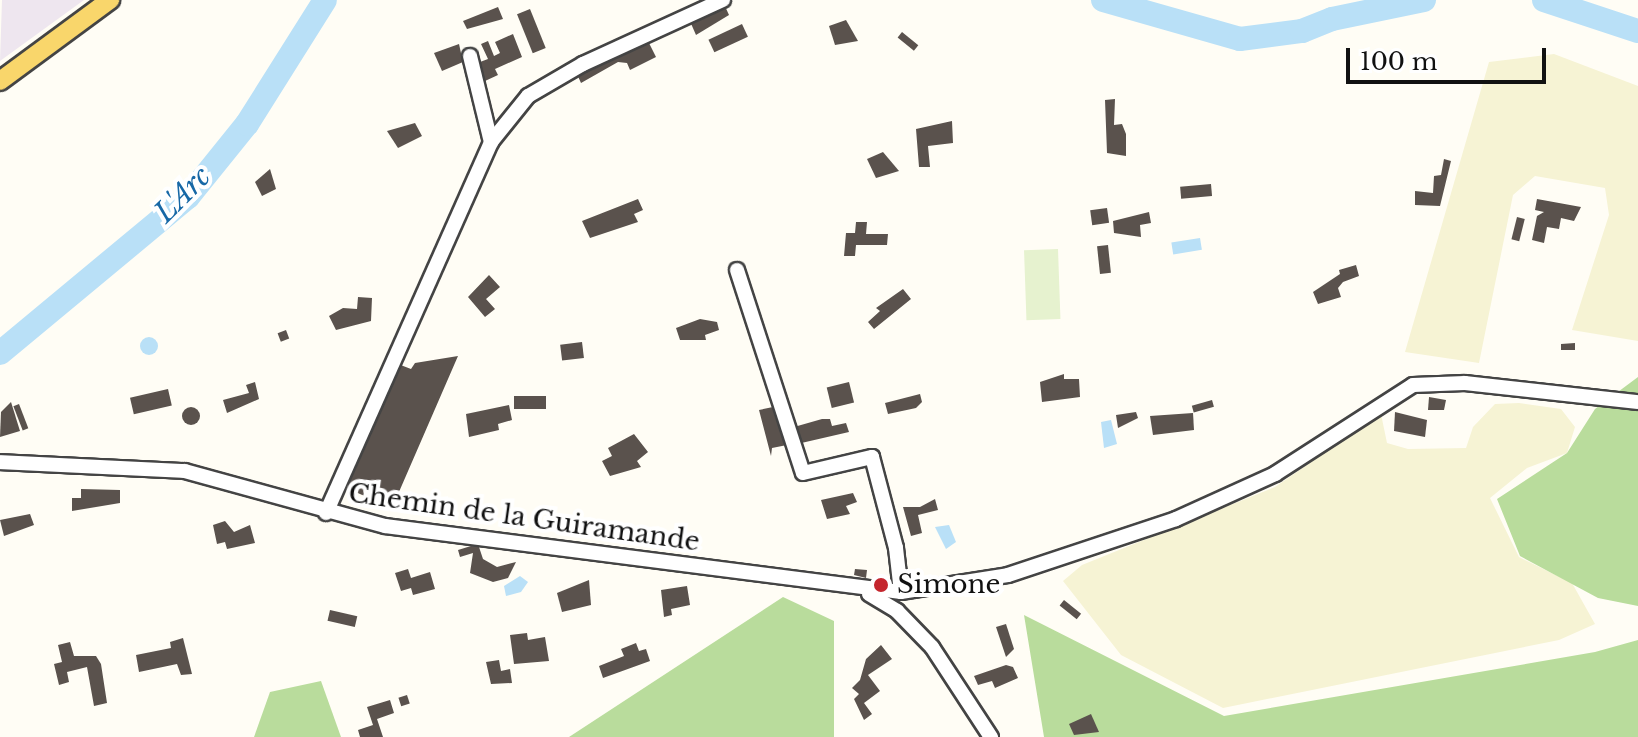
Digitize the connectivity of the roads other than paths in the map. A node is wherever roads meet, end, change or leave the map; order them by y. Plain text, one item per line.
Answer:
1 (110, 0) edge
2 (723, 0) edge
3 (470, 56) dead end
4 (0, 81) edge
5 (491, 142) junction
6 (737, 270) dead end
7 (1638, 402) edge
8 (0, 462) edge
9 (326, 513) junction
10 (854, 587) junction
11 (901, 592) junction
12 (991, 737) edge

1 - 4 main road
2 - 5 street
3 - 5 street
5 - 9 street
6 - 11 street
7 - 11 street, Chemin de la Guiramande
8 - 9 street, Chemin de la Guiramande
9 - 10 street, Chemin de la Guiramande
10 - 11 street, Chemin de la Guiramande
10 - 12 street

